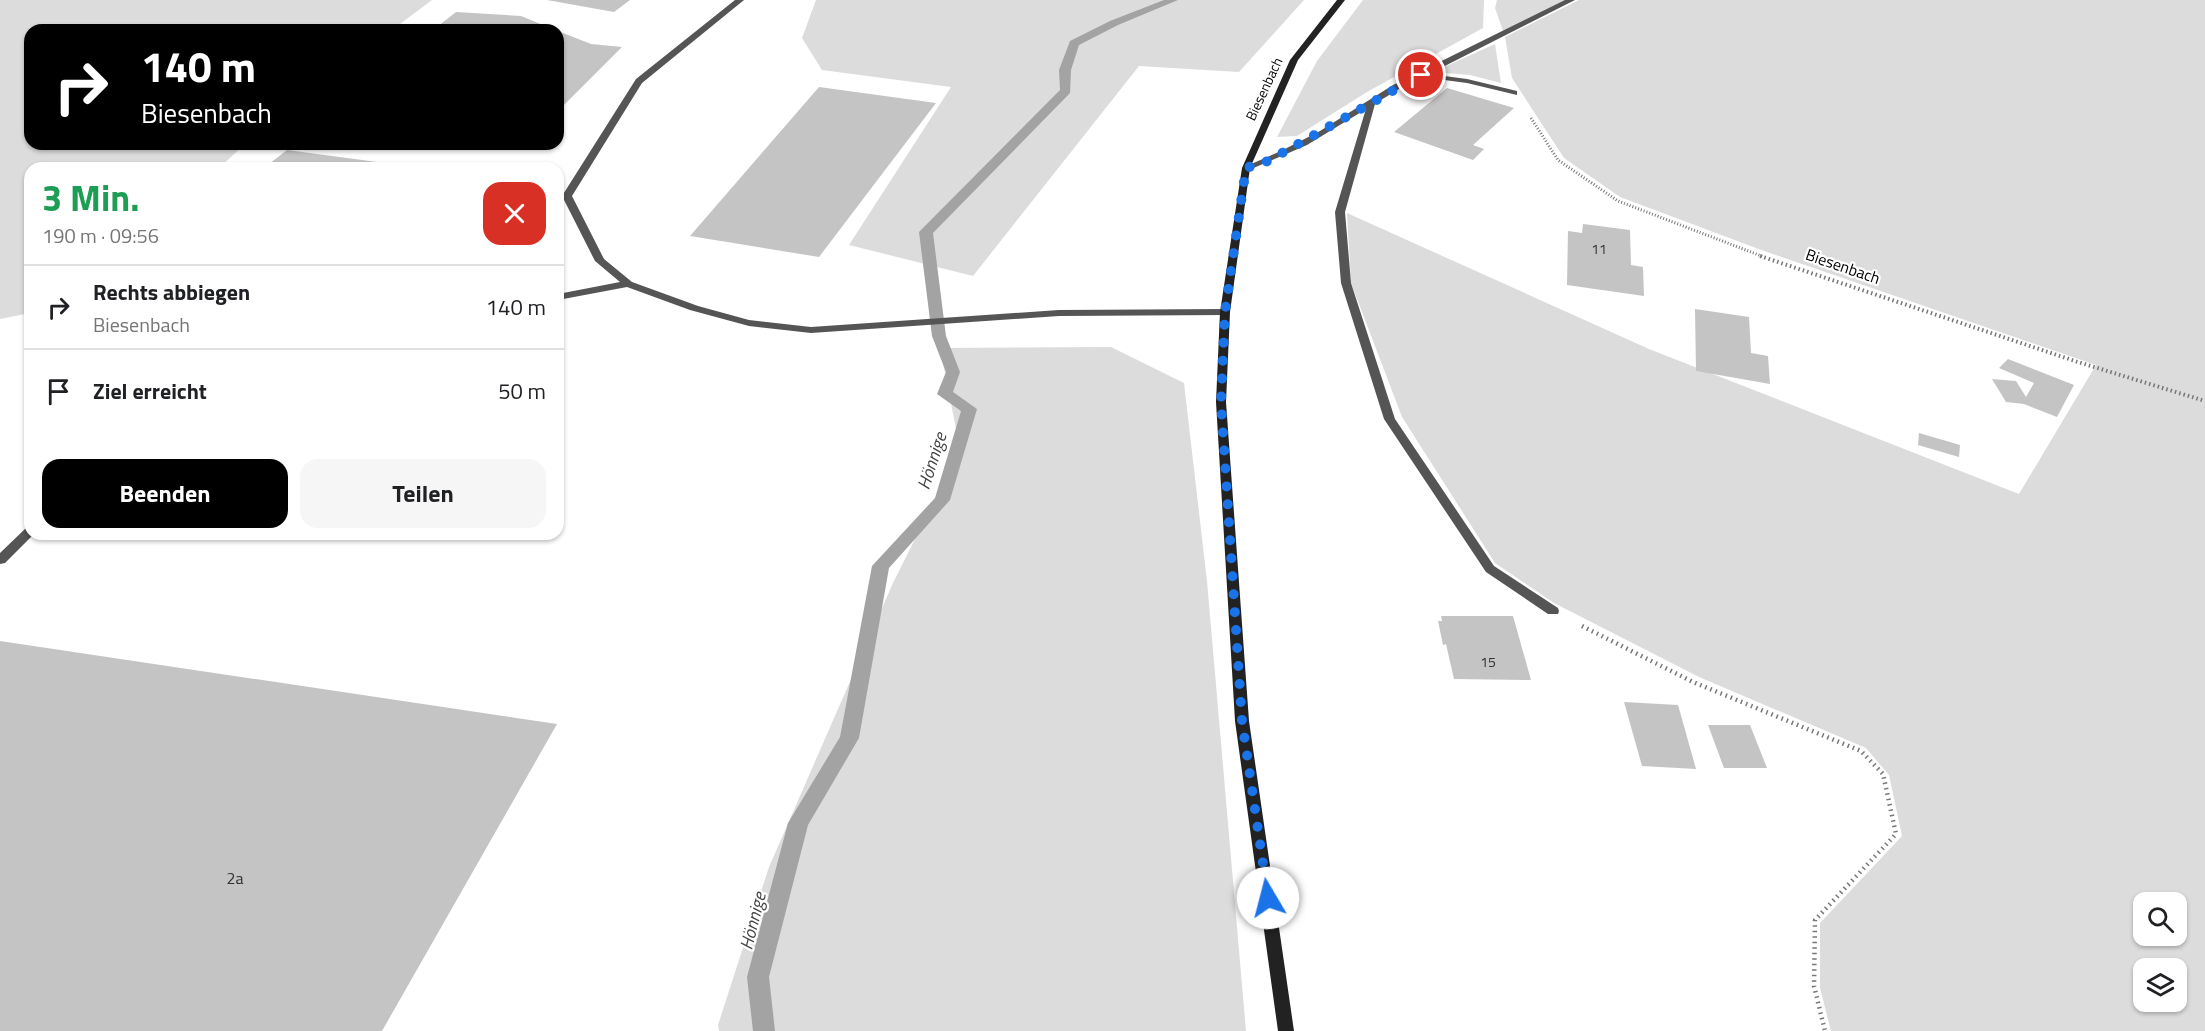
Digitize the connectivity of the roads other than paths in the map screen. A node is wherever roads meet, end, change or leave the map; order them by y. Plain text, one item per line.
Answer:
1 (740, 0) edge
2 (1341, 0) edge
3 (1571, 0) edge
4 (1421, 75) junction
5 (1514, 93) road end
6 (1371, 104) junction
7 (1246, 168) junction
8 (628, 284) junction
9 (564, 296) edge
10 (1225, 312) junction
11 (24, 537) edge
12 (1, 560) edge
13 (1553, 611) road end
14 (1286, 1031) edge

1 - 8 street
2 - 7 main road, Biesenbach
3 - 4 street
4 - 5 street
4 - 6 street
6 - 7 street
6 - 13 street
7 - 10 main road, Biesenbach
8 - 9 street
8 - 10 street
10 - 14 main road, Biesenbach
11 - 12 street

